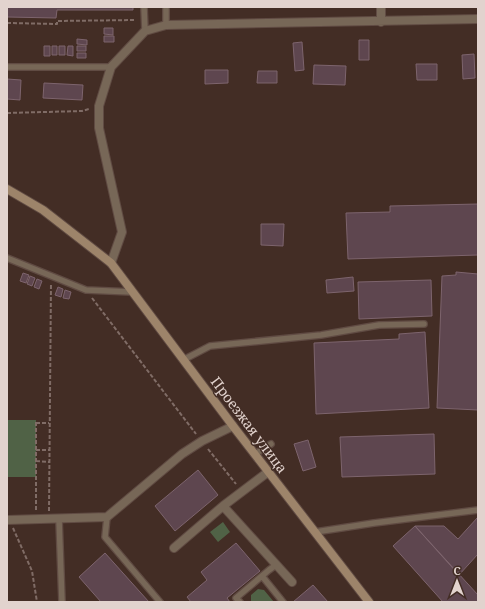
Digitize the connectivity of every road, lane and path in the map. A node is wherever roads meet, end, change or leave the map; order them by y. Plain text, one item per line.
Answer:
1 (144, 7) edge
2 (381, 7) edge
3 (166, 9) dead end
4 (478, 19) edge
5 (144, 20) junction
6 (381, 22) junction
7 (7, 23) edge
8 (166, 25) junction
9 (145, 31) junction
10 (7, 67) edge
11 (111, 67) junction
12 (99, 106) junction
13 (7, 113) edge
14 (7, 189) edge
15 (7, 258) edge
16 (111, 263) junction
17 (51, 276) junction
18 (86, 290) junction
19 (132, 292) junction
20 (424, 324) dead end
21 (183, 360) junction
22 (36, 420) dead end
23 (36, 423) junction
24 (50, 423) junction
25 (232, 426) junction
26 (202, 441) junction
27 (271, 444) dead end
28 (36, 450) junction
29 (49, 450) junction
30 (255, 454) junction
31 (36, 461) junction
32 (49, 462) junction
33 (268, 472) junction
34 (242, 491) junction
35 (223, 506) junction
36 (478, 510) edge
37 (106, 517) junction
38 (36, 519) junction
39 (49, 519) junction
40 (59, 519) junction
41 (8, 520) edge
42 (315, 532) junction
43 (174, 548) dead end
44 (276, 565) junction
45 (262, 576) junction
46 (292, 582) dead end
47 (37, 602) edge
48 (62, 602) edge
49 (160, 602) edge
50 (240, 602) edge
51 (283, 602) edge
52 (369, 602) edge

1 - 5 lane
2 - 6 street
3 - 8 lane
4 - 6 street
5 - 7 path
5 - 9 lane
6 - 8 street
8 - 9 street
9 - 11 street
10 - 11 lane
11 - 12 street
12 - 13 path
12 - 16 street
14 - 16 street, Проезжая улица
15 - 17 lane
16 - 19 street, Проезжая улица
17 - 18 lane
17 - 24 path
18 - 19 lane
18 - 26 path
19 - 21 street, Проезжая улица
20 - 21 lane
21 - 25 street, Проезжая улица
22 - 23 path
23 - 24 path
23 - 28 path
24 - 29 path
25 - 26 street
25 - 30 street, Проезжая улица
26 - 34 path
26 - 37 street
27 - 30 lane
28 - 29 path
28 - 31 path
29 - 32 path
30 - 33 street, Проезжая улица
31 - 32 path
31 - 38 path
32 - 39 path
33 - 34 street
33 - 42 street, Проезжая улица
34 - 35 street
35 - 43 street
35 - 44 street
36 - 42 lane
37 - 40 street
37 - 49 lane
38 - 39 street
38 - 41 street
39 - 40 street
40 - 48 lane
41 - 47 path
42 - 52 street, Проезжая улица
44 - 45 lane
44 - 46 street
45 - 50 lane
45 - 51 lane

